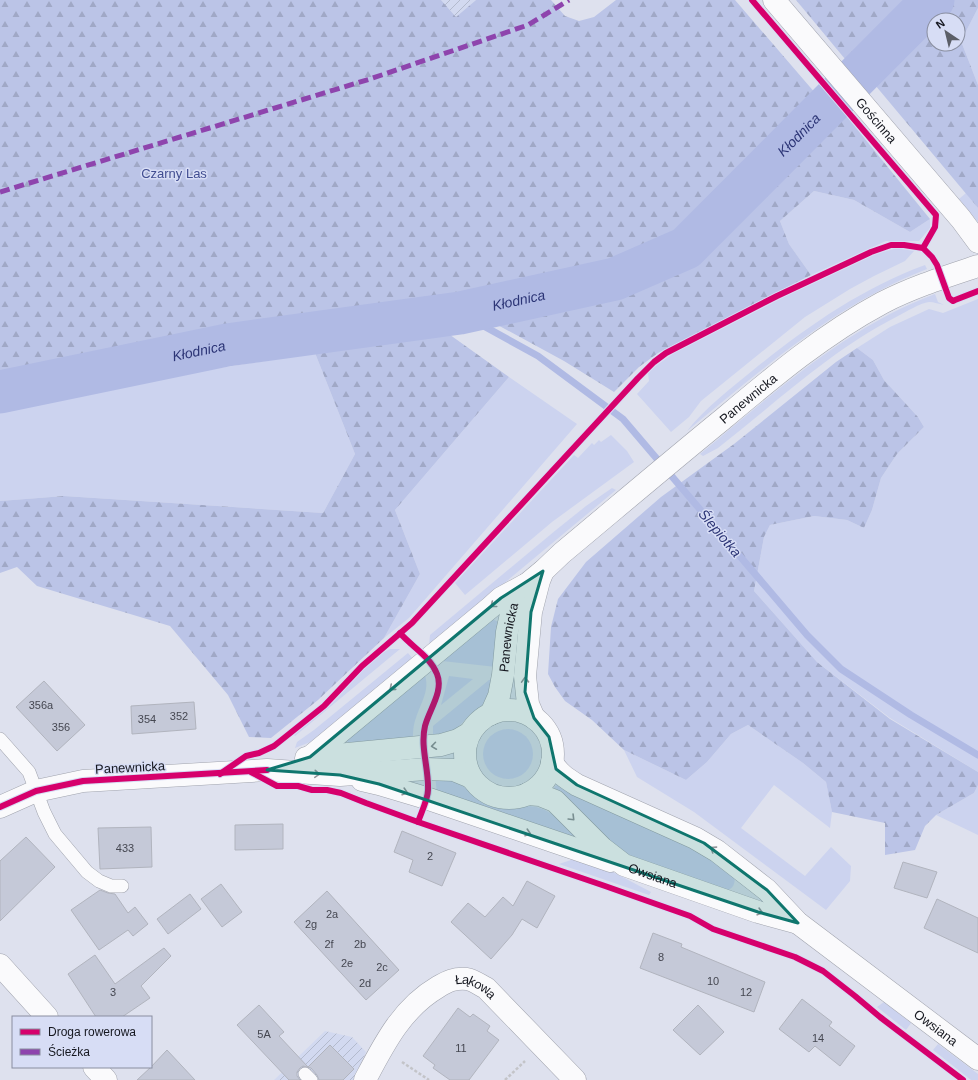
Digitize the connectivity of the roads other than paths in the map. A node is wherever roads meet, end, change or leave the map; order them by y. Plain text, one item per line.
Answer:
1 (774, 0) edge
2 (978, 242) edge
3 (978, 266) edge
4 (543, 572) junction
5 (526, 585) junction
6 (491, 714) junction
7 (534, 718) junction
8 (470, 733) junction
9 (0, 739) edge
10 (310, 757) junction
11 (552, 762) junction
12 (267, 770) junction
13 (340, 776) junction
14 (471, 777) junction
15 (36, 791) junction
16 (527, 794) junction
17 (0, 807) edge
18 (624, 865) junction
19 (745, 872) junction
20 (122, 886) dead end
21 (723, 900) junction
22 (798, 923) junction
23 (0, 965) edge
24 (46, 1016) edge
25 (978, 1059) edge
26 (95, 1068) edge
27 (106, 1080) edge
28 (365, 1080) edge
29 (575, 1080) edge

1 - 2 street, Gościnna
3 - 4 street, Panewnicka
4 - 5 street, Panewnicka
7 -> 4 street, Panewnicka
5 - 6 street, Panewnicka
5 -> 10 street
6 - 7 street
6 - 8 street
7 - 11 street
8 -> 10 street, Panewnicka
8 - 14 street
9 - 15 lane
10 - 12 street, Panewnicka
11 - 16 street
19 -> 11 street, Owsiana
12 -> 13 street, Panewnicka
12 - 15 street, Panewnicka
13 - 14 street, Panewnicka
13 -> 18 street
14 - 16 street
15 - 17 street, Panewnicka
15 - 20 lane
16 -> 18 street, Owsiana
18 - 21 street, Owsiana
19 - 21 street
19 - 22 street, Owsiana
21 -> 22 street, Owsiana
22 - 25 street, Owsiana
23 - 24 street
26 - 27 street
28 - 29 street, Łąkowa

